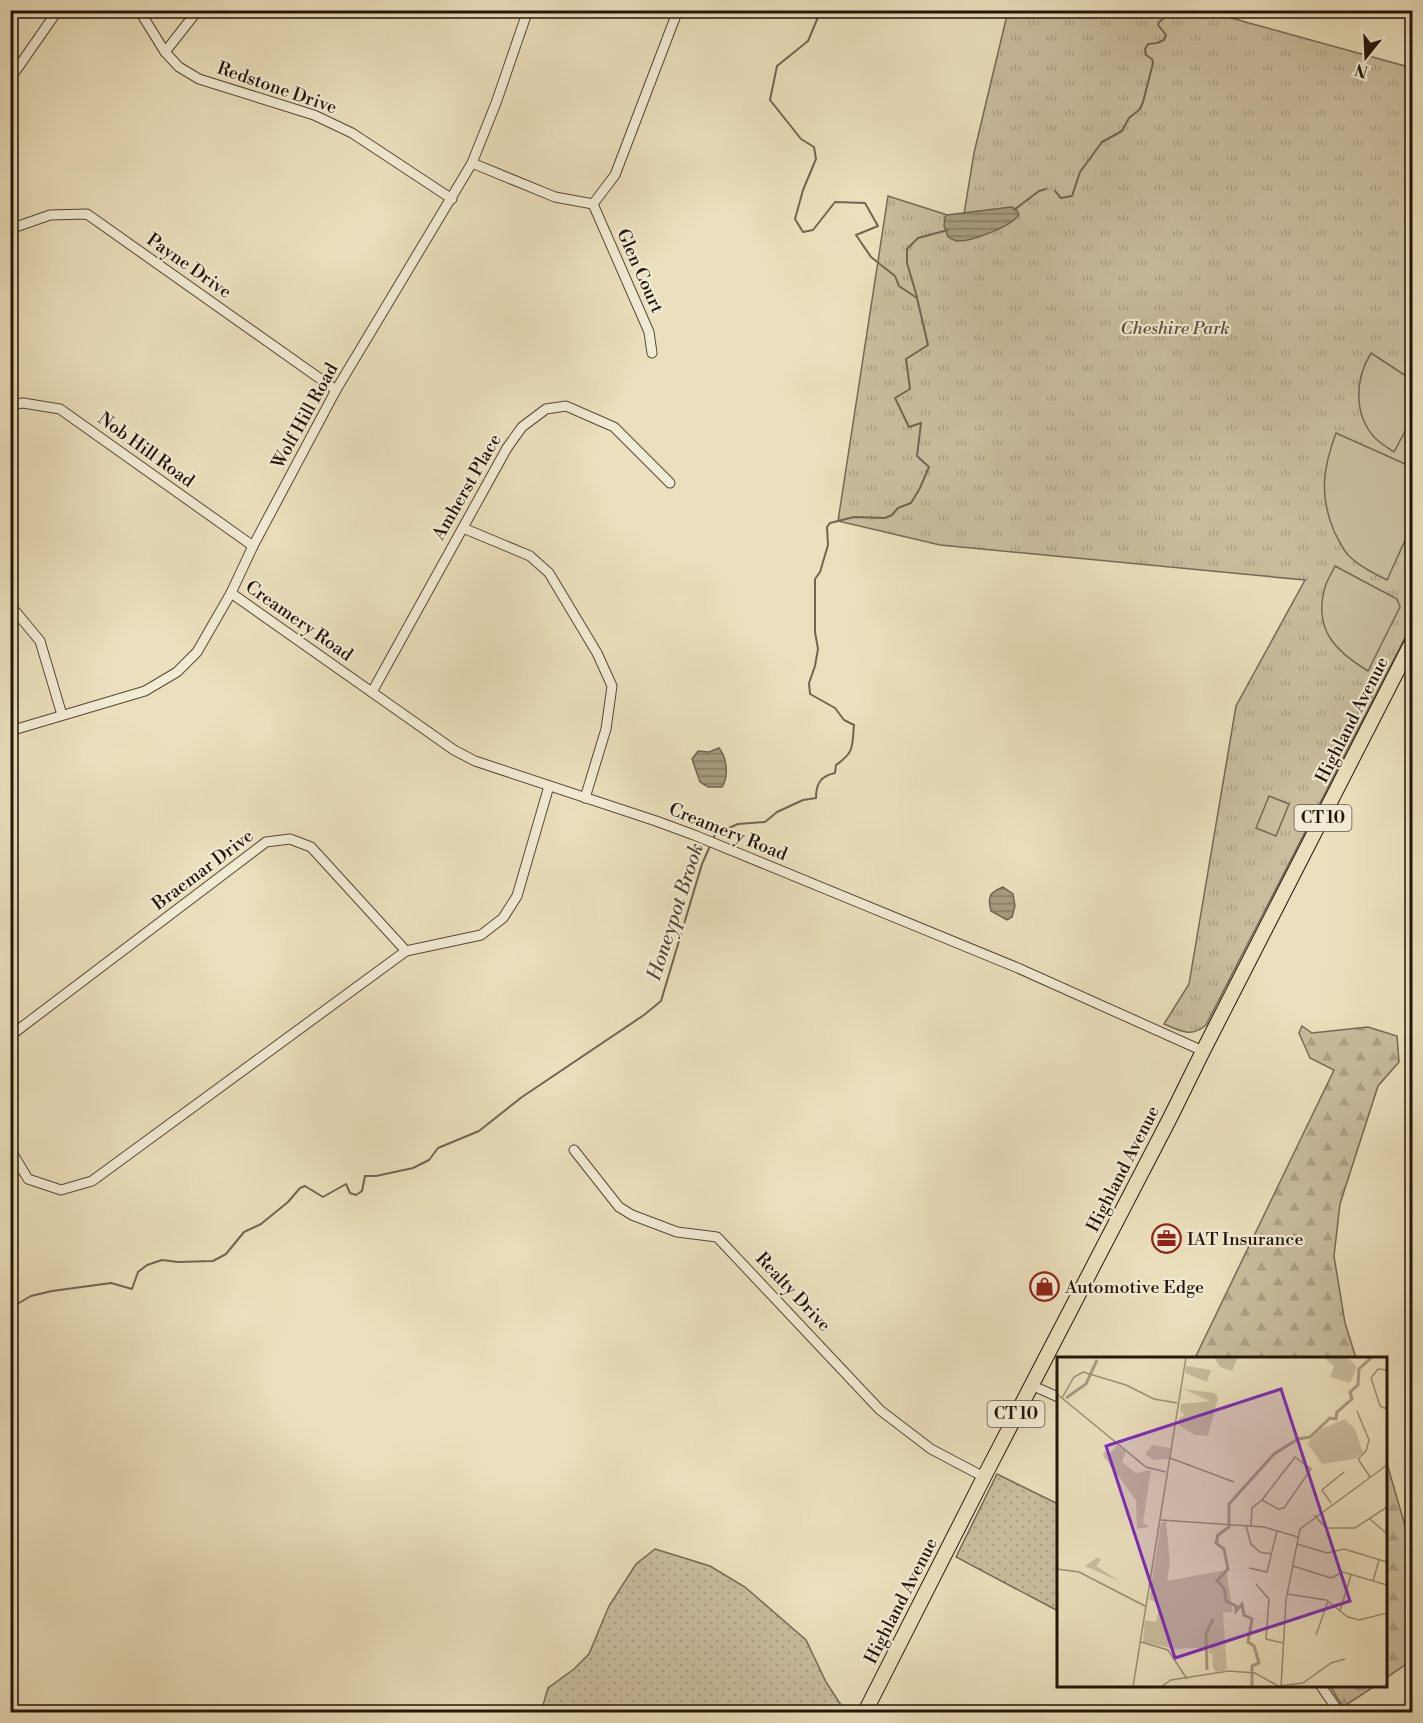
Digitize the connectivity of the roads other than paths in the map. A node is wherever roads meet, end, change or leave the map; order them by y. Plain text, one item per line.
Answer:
1 (58, 10) edge
2 (139, 10) edge
3 (198, 10) edge
4 (528, 10) edge
5 (678, 10) edge
6 (165, 52) junction
7 (10, 79) edge
8 (472, 163) junction
9 (452, 199) junction
10 (592, 204) junction
11 (10, 229) edge
12 (652, 353) dead end
13 (336, 390) junction
14 (10, 405) edge
15 (670, 483) dead end
16 (463, 528) junction
17 (253, 546) junction
18 (231, 593) junction
19 (10, 605) edge
20 (1413, 642) edge
21 (372, 692) junction
22 (62, 715) junction
23 (10, 731) edge
24 (549, 786) junction
25 (585, 798) junction
26 (406, 951) junction
27 (10, 1036) edge
28 (1203, 1051) junction
29 (10, 1149) edge
30 (574, 1150) dead end
31 (1031, 1385) junction
32 (1057, 1396) edge
33 (984, 1477) junction
34 (1322, 1687) edge
35 (865, 1713) edge
36 (1339, 1713) edge

1 - 7 street
2 - 6 street, Redstone Drive
3 - 6 street
4 - 8 street, Wolf Hill Road
5 - 10 street
6 - 9 street, Redstone Drive
8 - 9 street, Wolf Hill Road
8 - 10 street
9 - 13 street, Wolf Hill Road
10 - 12 street, Glen Court
11 - 13 street, Payne Drive
13 - 17 street, Wolf Hill Road
14 - 17 street, Nob Hill Road
15 - 16 street, Amherst Place
16 - 21 street, Amherst Place
16 - 25 street
17 - 18 street, Wolf Hill Road
18 - 21 street, Creamery Road
18 - 22 street, Wolf Hill Road
19 - 22 street
20 - 28 highway, Highland Avenue / CT 10
21 - 24 street, Creamery Road
22 - 23 street, Wolf Hill Road
24 - 25 street, Creamery Road
24 - 26 street
25 - 28 street, Creamery Road
26 - 27 street, Braemar Drive
26 - 29 street
28 - 31 highway, Highland Avenue / CT 10
30 - 33 street, Realty Drive
31 - 32 street
31 - 33 highway, Highland Avenue / CT 10
33 - 35 highway, Highland Avenue / CT 10
34 - 36 street

